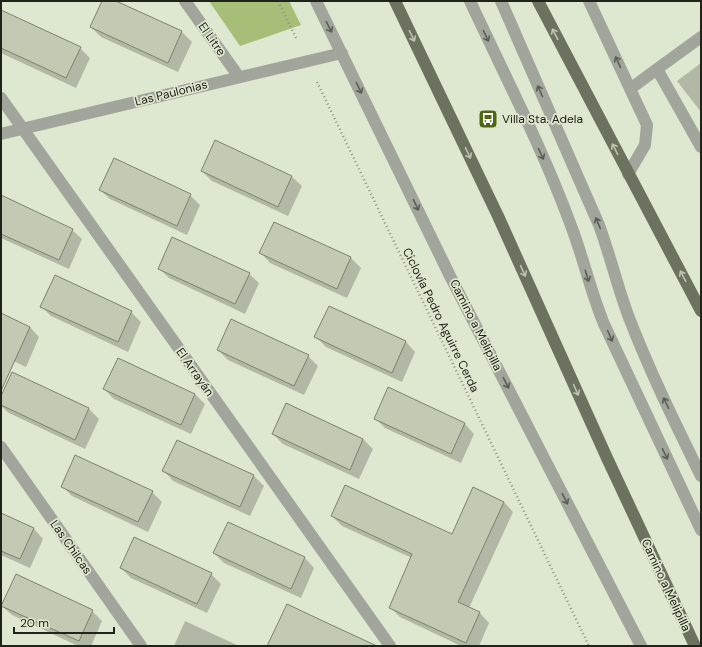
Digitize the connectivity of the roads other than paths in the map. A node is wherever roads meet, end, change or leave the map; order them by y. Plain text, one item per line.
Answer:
1 (185, 1) edge
2 (316, 1) edge
3 (395, 1) edge
4 (470, 1) edge
5 (501, 1) edge
6 (538, 1) edge
7 (589, 1) edge
8 (701, 37) edge
9 (342, 53) junction
10 (657, 69) junction
11 (239, 77) junction
12 (630, 89) junction
13 (1, 98) edge
14 (23, 129) junction
15 (1, 134) edge
16 (701, 147) edge
17 (628, 174) junction
18 (701, 311) edge
19 (1, 447) edge
20 (701, 476) edge
21 (701, 530) edge
22 (141, 646) edge
23 (390, 646) edge
24 (641, 646) edge
25 (695, 646) edge

1 - 11 street, El Litre
2 -> 9 street, Camino a Melipilla
3 -> 25 main road, Camino a Melipilla
4 -> 21 street
20 -> 5 street
17 -> 6 main road
12 -> 7 street
8 - 10 street
9 - 11 street, Las Paulonias
9 -> 24 street, Camino a Melipilla
10 - 12 street
10 - 16 street
11 - 14 street, Las Paulonias
12 - 17 street
13 - 14 street, El Arrayán
14 - 15 street, Las Paulonias
14 - 23 street, El Arrayán
18 -> 17 main road
19 - 22 street, Las Chilcas

